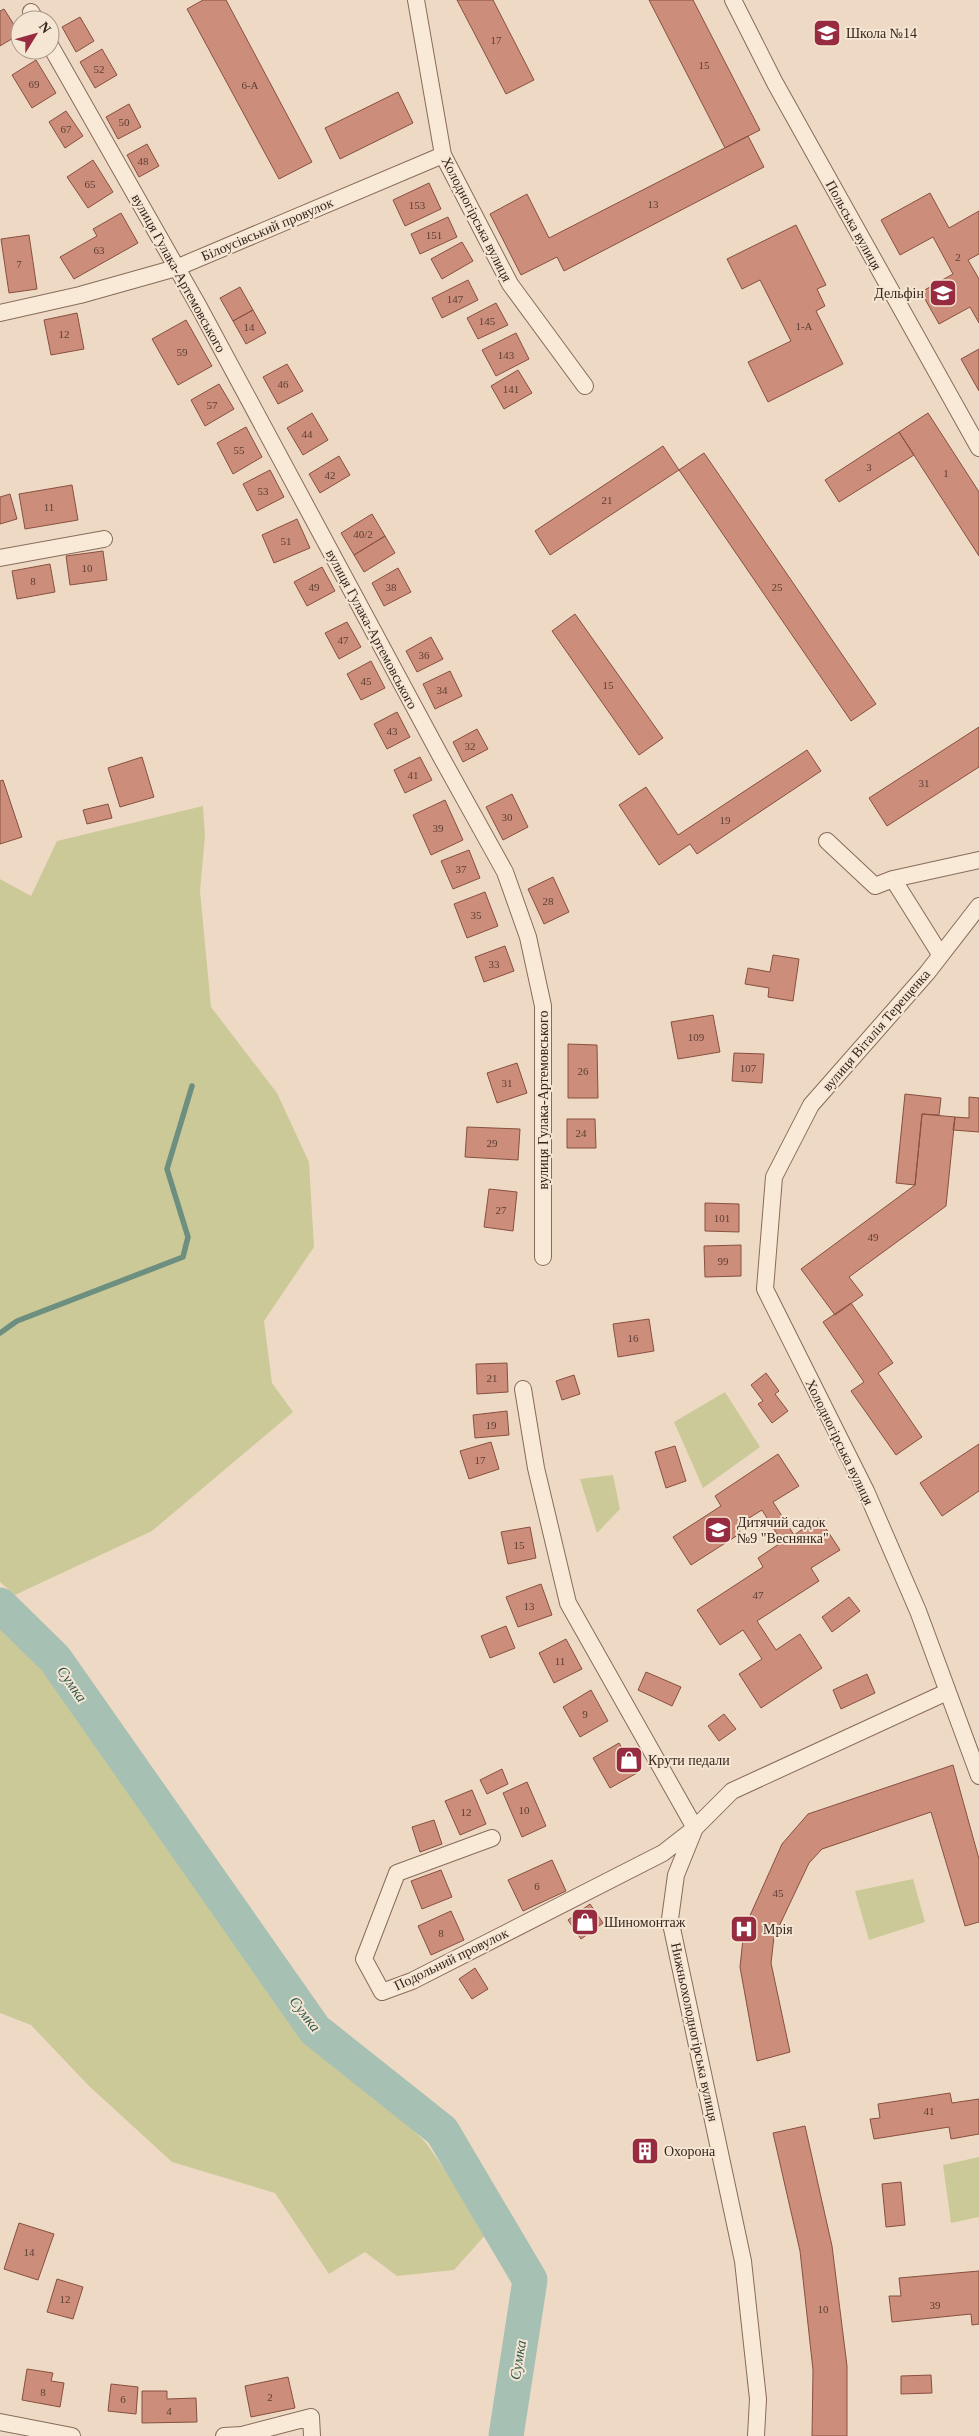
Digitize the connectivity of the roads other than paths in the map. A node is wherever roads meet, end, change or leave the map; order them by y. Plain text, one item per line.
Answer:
1 (416, 0) edge
2 (733, 0) edge
3 (58, 60) edge
4 (443, 155) junction
5 (176, 268) junction
6 (0, 313) edge
7 (585, 386) dead end
8 (979, 448) edge
9 (104, 539) dead end
10 (0, 558) edge
11 (827, 841) dead end
12 (979, 860) edge
13 (893, 879) junction
14 (979, 906) edge
15 (940, 954) junction
16 (811, 1105) joint
17 (543, 1257) dead end
18 (523, 1390) dead end
19 (947, 1692) junction
20 (979, 1776) edge
21 (695, 1828) junction
22 (492, 1838) dead end
23 (0, 2422) edge
24 (72, 2436) edge
25 (224, 2436) edge
26 (312, 2436) edge
27 (756, 2436) edge

1 - 4 street, Холодногірська вулиця
2 - 8 street, Польська вулиця
3 - 5 street, вулиця Гулака-Артемовського
4 - 5 street, Білоусівський провулок
4 - 7 street, Холодногірська вулиця
5 - 6 street, Білоусівський провулок
5 - 17 street, вулиця Гулака-Артемовського
9 - 10 street
11 - 13 street
12 - 13 street
13 - 15 street
14 - 15 street, вулиця Віталія Терещенка
15 - 16 street, вулиця Віталія Терещенка
16 - 19 street, Холодногірська вулиця
18 - 21 street
19 - 20 street, Холодногірська вулиця
19 - 21 street, Нижньохолодногірська вулиця
21 - 22 street, Подольний провулок
21 - 27 street, Нижньохолодногірська вулиця
23 - 24 street
25 - 26 street

